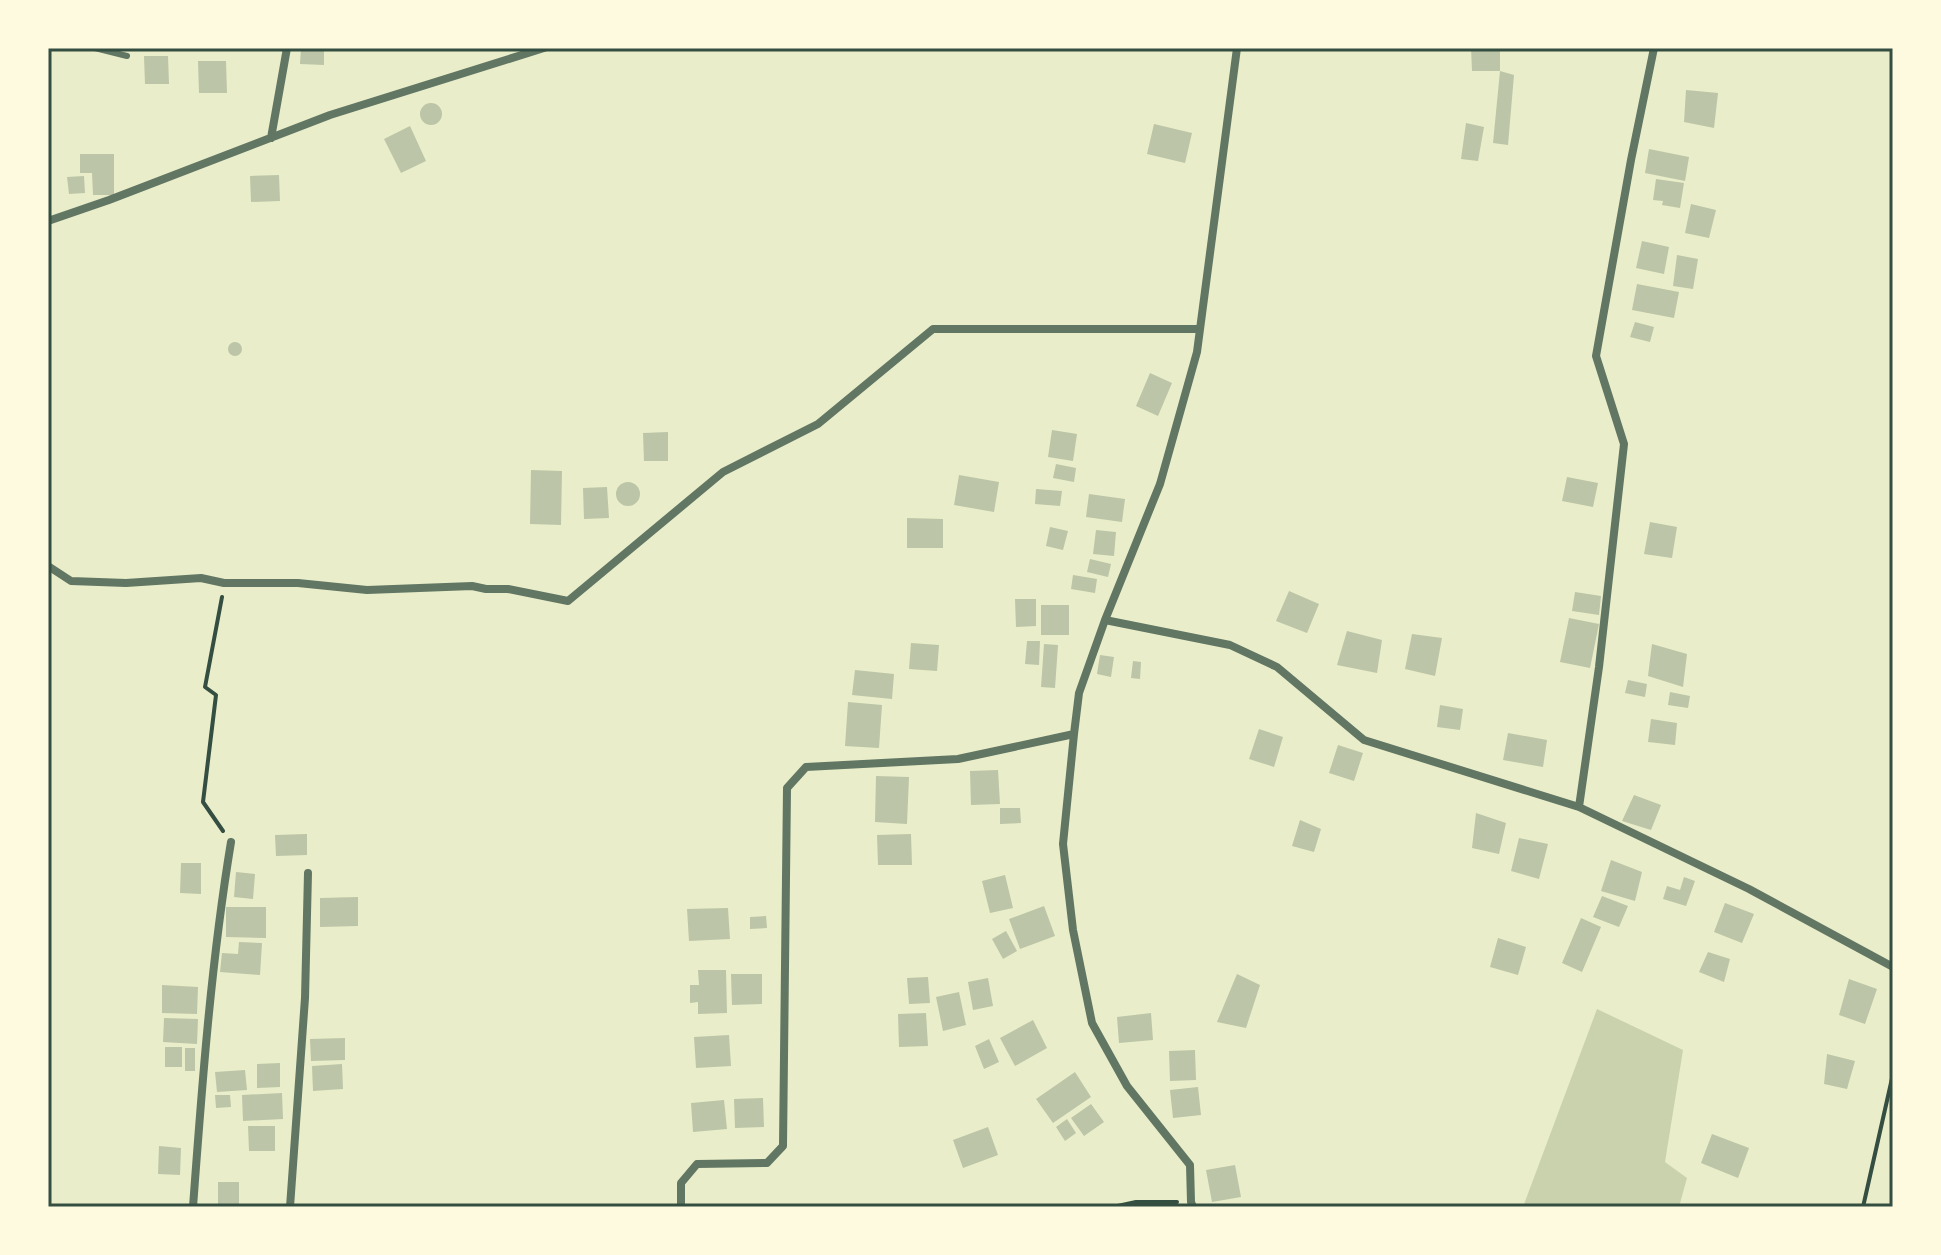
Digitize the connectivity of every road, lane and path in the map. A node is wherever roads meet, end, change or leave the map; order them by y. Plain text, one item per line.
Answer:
1 (95, 48) edge
2 (287, 48) edge
3 (544, 48) edge
4 (1237, 48) edge
5 (1654, 48) edge
6 (127, 56) dead end
7 (271, 138) junction
8 (48, 221) edge
9 (1200, 329) junction
10 (48, 566) edge
11 (224, 583) junction
12 (1105, 620) junction
13 (1074, 734) junction
14 (1579, 807) junction
15 (231, 842) joint
16 (308, 873) dead end
17 (1893, 967) edge
18 (1893, 1074) edge
19 (1192, 1204) edge
20 (193, 1207) edge
21 (290, 1207) edge
22 (681, 1207) edge
23 (1113, 1207) edge
24 (1863, 1207) edge

1 - 6 lane
2 - 7 street
3 - 7 street
4 - 9 street
5 - 14 street
7 - 8 street
9 - 11 street
9 - 12 street
10 - 11 street
11 - 15 path
12 - 13 street
12 - 14 street
13 - 19 street
13 - 22 street
14 - 17 street
15 - 20 street
16 - 21 street
18 - 24 path
19 - 23 path

